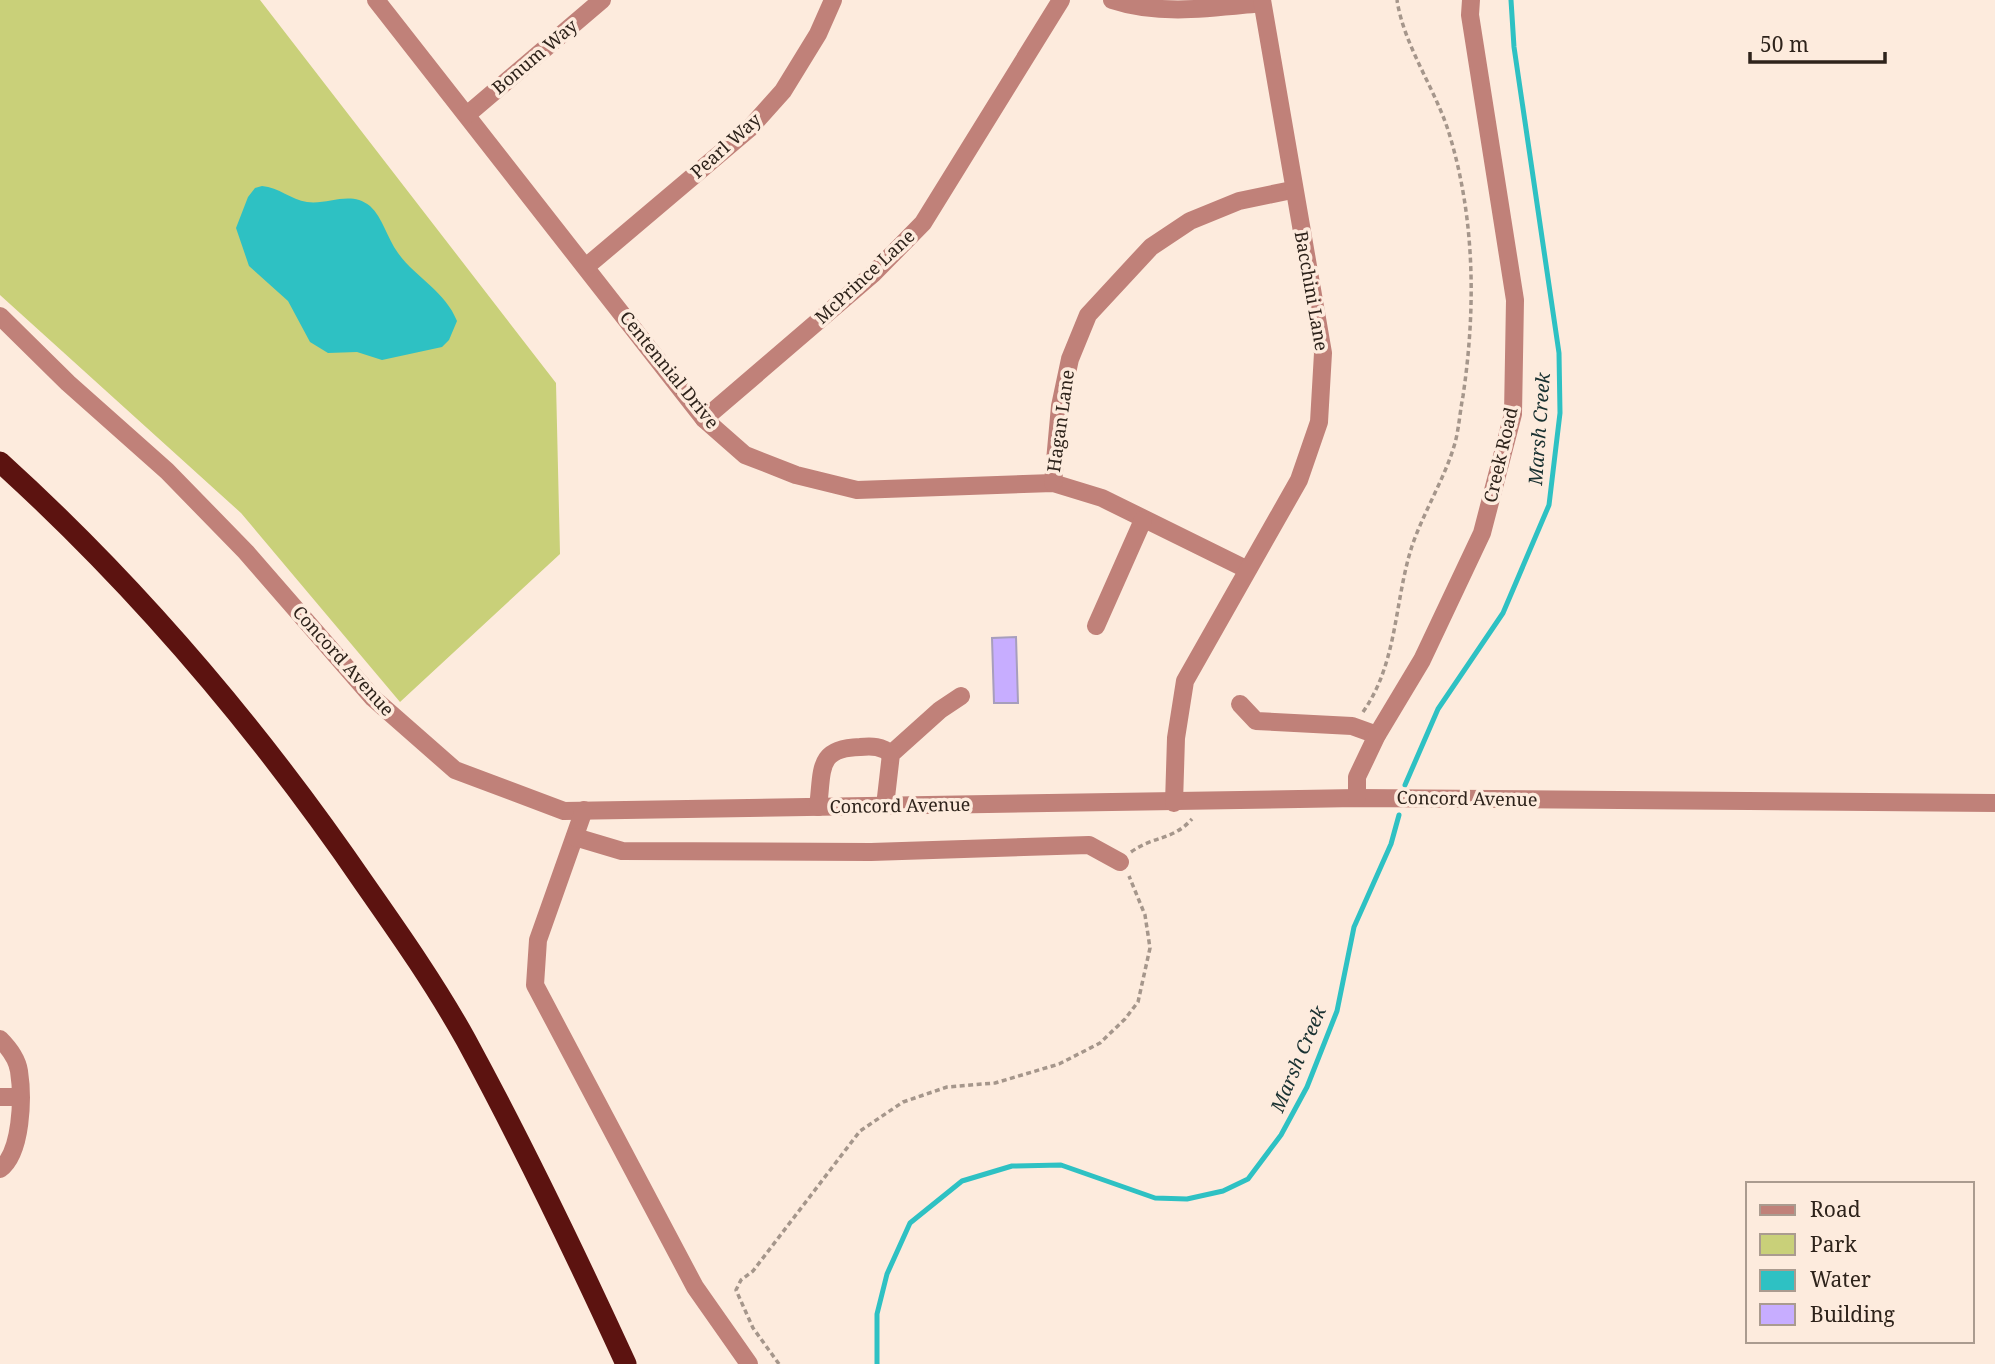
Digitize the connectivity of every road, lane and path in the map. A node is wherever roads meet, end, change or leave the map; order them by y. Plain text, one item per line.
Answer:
1 (376, 0) edge
2 (602, 0) edge
3 (833, 0) edge
4 (1061, 0) edge
5 (1112, 0) edge
6 (1397, 0) edge
7 (1471, 0) edge
8 (1262, 2) edge
9 (468, 114) junction
10 (1292, 190) junction
11 (587, 266) junction
12 (0, 316) edge
13 (704, 419) junction
14 (0, 461) edge
15 (1053, 484) junction
16 (1143, 520) junction
17 (1245, 569) junction
18 (1096, 626) dead end
19 (961, 696) dead end
20 (1240, 704) dead end
21 (1352, 726) junction
22 (1377, 735) junction
23 (891, 754) junction
24 (1357, 798) junction
25 (1174, 803) junction
26 (1995, 803) edge
27 (885, 806) junction
28 (818, 807) junction
29 (584, 810) junction
30 (1192, 819) dead end
31 (575, 837) junction
32 (1120, 862) junction
33 (0, 1039) edge
34 (0, 1097) edge
35 (19, 1097) junction
36 (0, 1169) edge
37 (626, 1364) edge
38 (749, 1364) edge
39 (779, 1364) edge

1 - 9 street, Centennial Drive
2 - 9 street, Bonum Way
3 - 11 street, Pearl Way
4 - 13 street, McPrince Lane
5 - 8 street
6 - 21 path
7 - 22 street, Creek Road
8 - 10 street, Bacchini Lane
9 - 11 street, Centennial Drive
10 - 15 street, Hagan Lane
10 - 17 street, Bacchini Lane
11 - 13 street, Centennial Drive
12 - 29 street, Concord Avenue
13 - 15 street, Centennial Drive
14 - 37 highway
15 - 16 street, Centennial Drive
16 - 17 street, Centennial Drive
16 - 18 street
17 - 25 street, Bacchini Lane
19 - 23 street
20 - 21 street
21 - 22 street
22 - 24 street, Creek Road
23 - 27 street
23 - 28 street
24 - 25 street, Concord Avenue
24 - 26 street, Concord Avenue
25 - 27 street, Concord Avenue
27 - 28 street, Concord Avenue
28 - 29 street, Concord Avenue
29 - 31 street
30 - 32 path
31 - 32 street
31 - 38 street
32 - 39 path
33 - 35 street
34 - 35 street
35 - 36 street

